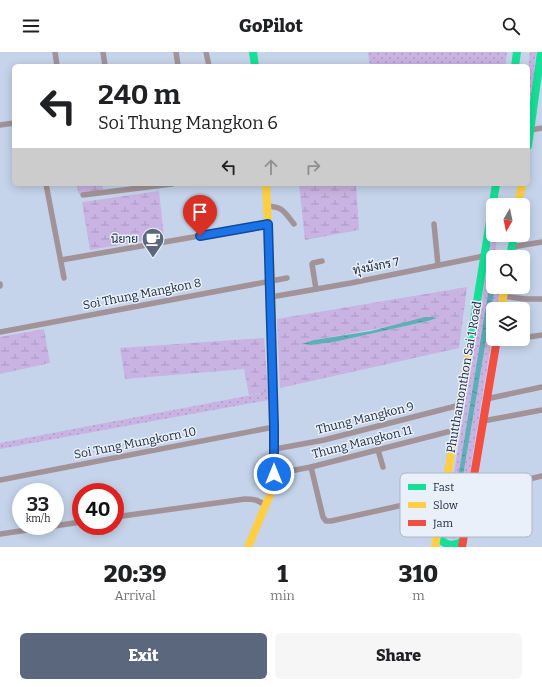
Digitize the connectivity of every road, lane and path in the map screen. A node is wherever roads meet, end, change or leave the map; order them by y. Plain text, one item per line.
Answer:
1 (55, 52) edge
2 (103, 52) edge
3 (176, 52) edge
4 (206, 52) edge
5 (253, 52) edge
6 (517, 52) edge
7 (541, 52) edge
8 (57, 64) edge
9 (105, 64) edge
10 (178, 64) edge
11 (209, 64) edge
12 (255, 64) edge
13 (515, 64) edge
14 (12, 123) edge
15 (0, 125) edge
16 (542, 128) edge
17 (531, 130) junction
18 (530, 135) edge
19 (46, 186) edge
20 (156, 186) edge
21 (266, 186) edge
22 (496, 186) edge
23 (522, 186) edge
24 (83, 195) dead end
25 (519, 198) edge
26 (267, 206) junction
27 (268, 224) junction
28 (294, 224) dead end
29 (434, 224) dead end
30 (513, 242) edge
31 (542, 242) edge
32 (512, 247) junction
33 (511, 250) edge
34 (484, 256) junction
35 (61, 260) junction
36 (322, 261) dead end
37 (438, 265) junction
38 (64, 278) dead end
39 (287, 278) dead end
40 (270, 281) junction
41 (316, 289) junction
42 (503, 296) joint
43 (271, 297) junction
44 (542, 299) edge
45 (502, 302) edge
46 (0, 332) edge
47 (542, 335) edge
48 (530, 337) edge
49 (495, 346) edge
50 (542, 386) edge
51 (486, 399) junction
52 (460, 405) junction
53 (542, 410) edge
54 (483, 421) junction
55 (274, 427) junction
56 (455, 430) junction
57 (274, 450) junction
58 (378, 450) junction
59 (311, 467) junction
60 (383, 467) dead end
61 (448, 473) edge
62 (474, 473) edge
63 (274, 474) junction
64 (542, 476) edge
65 (532, 478) edge
66 (0, 480) edge
67 (266, 506) junction
68 (400, 506) edge
69 (124, 517) edge
70 (72, 523) edge
71 (0, 534) edge
72 (437, 537) edge
73 (438, 537) edge
74 (463, 544) edge
75 (248, 547) edge
76 (435, 547) edge

1 - 8 street
2 - 9 street
3 - 10 street
4 - 11 street
5 - 12 main road
6 - 13 main road
7 - 17 main road
14 - 15 street
16 - 17 street
17 - 18 main road
19 - 35 street
20 - 24 street
21 - 26 main road
22 - 34 main road, Phutthamonthon Sai 1 Road
23 - 25 main road
26 - 27 main road
26 - 28 street
27 - 35 street
27 - 40 main road
29 - 37 street
30 - 32 main road
31 - 32 street
32 - 33 main road
34 - 37 street, ทุ่งมังกร 7
34 - 52 main road, Phutthamonthon Sai 1 Road
35 - 38 street
36 - 41 street
37 - 41 street, ทุ่งมังกร 7
39 - 40 street, Soi Thung Mangkon 8
40 - 43 main road
40 - 46 street, Soi Thung Mangkon 8
41 - 43 street, ทุ่งมังกร 7
42 - 44 street
42 - 45 main road, Phutthamonthon Sai 1 Road
43 - 55 main road
47 - 48 street
49 - 51 main road
50 - 51 street
51 - 54 main road
52 - 56 main road, Phutthamonthon Sai 1 Road
52 - 57 street, Thung Mangkon 9
53 - 54 street
54 - 62 main road
55 - 57 main road
55 - 66 street, Soi Tung Mungkorn 10
56 - 58 street, Thung Mangkon 11
56 - 61 main road, Phutthamonthon Sai 1 Road
57 - 63 main road
58 - 59 street, Thung Mangkon 11
58 - 60 street
59 - 63 street, Thung Mangkon 11
59 - 68 street
63 - 67 main road
64 - 65 street
67 - 69 street
67 - 75 main road
70 - 71 street
72 - 76 main road, Phutthamonthon Sai 1 Road
73 - 74 main road

